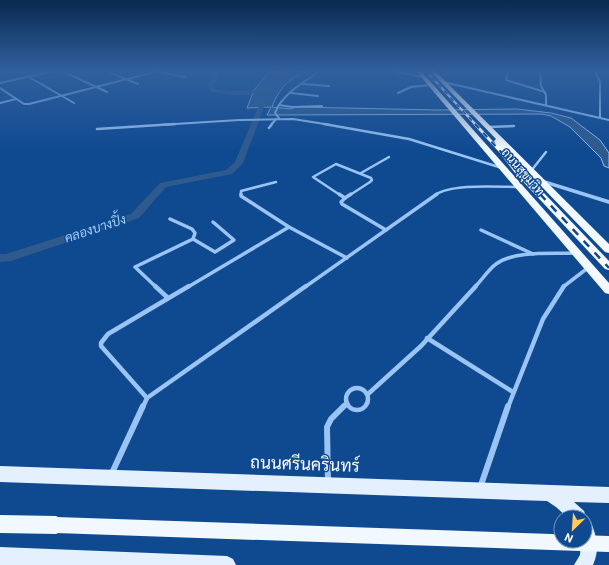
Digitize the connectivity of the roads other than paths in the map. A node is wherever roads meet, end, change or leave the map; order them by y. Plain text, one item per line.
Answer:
1 (57, 97) edge
2 (65, 97) edge
3 (287, 97) edge
4 (441, 97) edge
5 (457, 97) edge
6 (511, 97) edge
7 (545, 97) edge
8 (600, 97) edge
9 (16, 99) joint
10 (0, 103) edge
11 (74, 103) dead end
12 (279, 105) junction
13 (546, 105) junction
14 (322, 106) dead end
15 (600, 117) junction
16 (276, 118) junction
17 (609, 120) edge
18 (514, 126) dead end
19 (269, 128) dead end
20 (489, 128) junction
21 (97, 129) dead end
22 (546, 152) dead end
23 (389, 157) dead end
24 (504, 168) junction
25 (531, 171) junction
26 (361, 173) junction
27 (541, 181) junction
28 (276, 182) dead end
29 (520, 187) junction
30 (345, 198) junction
31 (609, 202) edge
32 (170, 219) dead end
33 (213, 222) dead end
34 (289, 227) junction
35 (386, 230) junction
36 (481, 230) dead end
37 (193, 239) junction
38 (609, 250) edge
39 (578, 253) junction
40 (534, 255) junction
41 (347, 258) junction
42 (589, 267) junction
43 (609, 267) edge
44 (609, 290) edge
45 (168, 298) junction
46 (427, 338) junction
47 (513, 392) junction
48 (368, 394) junction
49 (148, 398) junction
50 (347, 403) junction
51 (0, 474) edge
52 (110, 478) junction
53 (328, 485) junction
54 (478, 492) junction
55 (550, 494) junction
56 (609, 495) edge
57 (570, 509) edge
58 (0, 524) edge
59 (609, 544) edge
60 (590, 549) edge
61 (0, 556) edge
62 (197, 564) edge
63 (227, 565) edge
64 (583, 565) edge

1 - 9 street
2 - 11 street
3 - 12 street
4 - 24 highway, ถนนสุขุมวิท
5 - 20 highway, ถนนสุขุมวิท
6 - 13 street
7 - 13 street
8 - 15 street
9 - 10 street
12 - 14 street
12 - 16 street
13 - 15 street
15 - 17 street
16 - 19 street
16 - 21 street
16 - 24 street
18 - 20 street
20 - 25 highway, ถนนสุขุมวิท
20 - 43 highway
22 - 25 street
23 - 26 street
24 - 29 highway, ถนนสุขุมวิท
25 - 27 highway, ถนนสุขุมวิท
26 - 30 street
26 - 30 street
27 - 31 street
27 - 38 highway, ถนนสุขุมวิท
28 - 34 street
29 - 35 street
29 - 39 highway, ถนนสุขุมวิท
30 - 35 street
32 - 37 street
33 - 37 street
34 - 41 street
34 - 45 street
35 - 41 street
36 - 40 street
37 - 45 street
39 - 40 street
39 - 42 highway, ถนนสุขุมวิท
40 - 46 street
41 - 49 street
42 - 44 highway, ถนนสุขุมวิท
42 - 47 street
45 - 49 street
46 - 47 street
46 - 48 street
47 - 54 street
48 - 50 street
48 - 50 street
49 - 52 street
50 - 53 street
51 - 52 main road, ถนนศรีนครินทร์
52 - 53 main road, ถนนศรีนครินทร์
53 - 54 main road, ถนนศรีนครินทร์
54 - 55 main road, ถนนศรีนครินทร์
55 - 56 main road, ถนนศรีนครินทร์
55 - 57 main road
58 - 59 highway, bridge
60 - 64 main road
61 - 62 main road
62 - 63 main road

